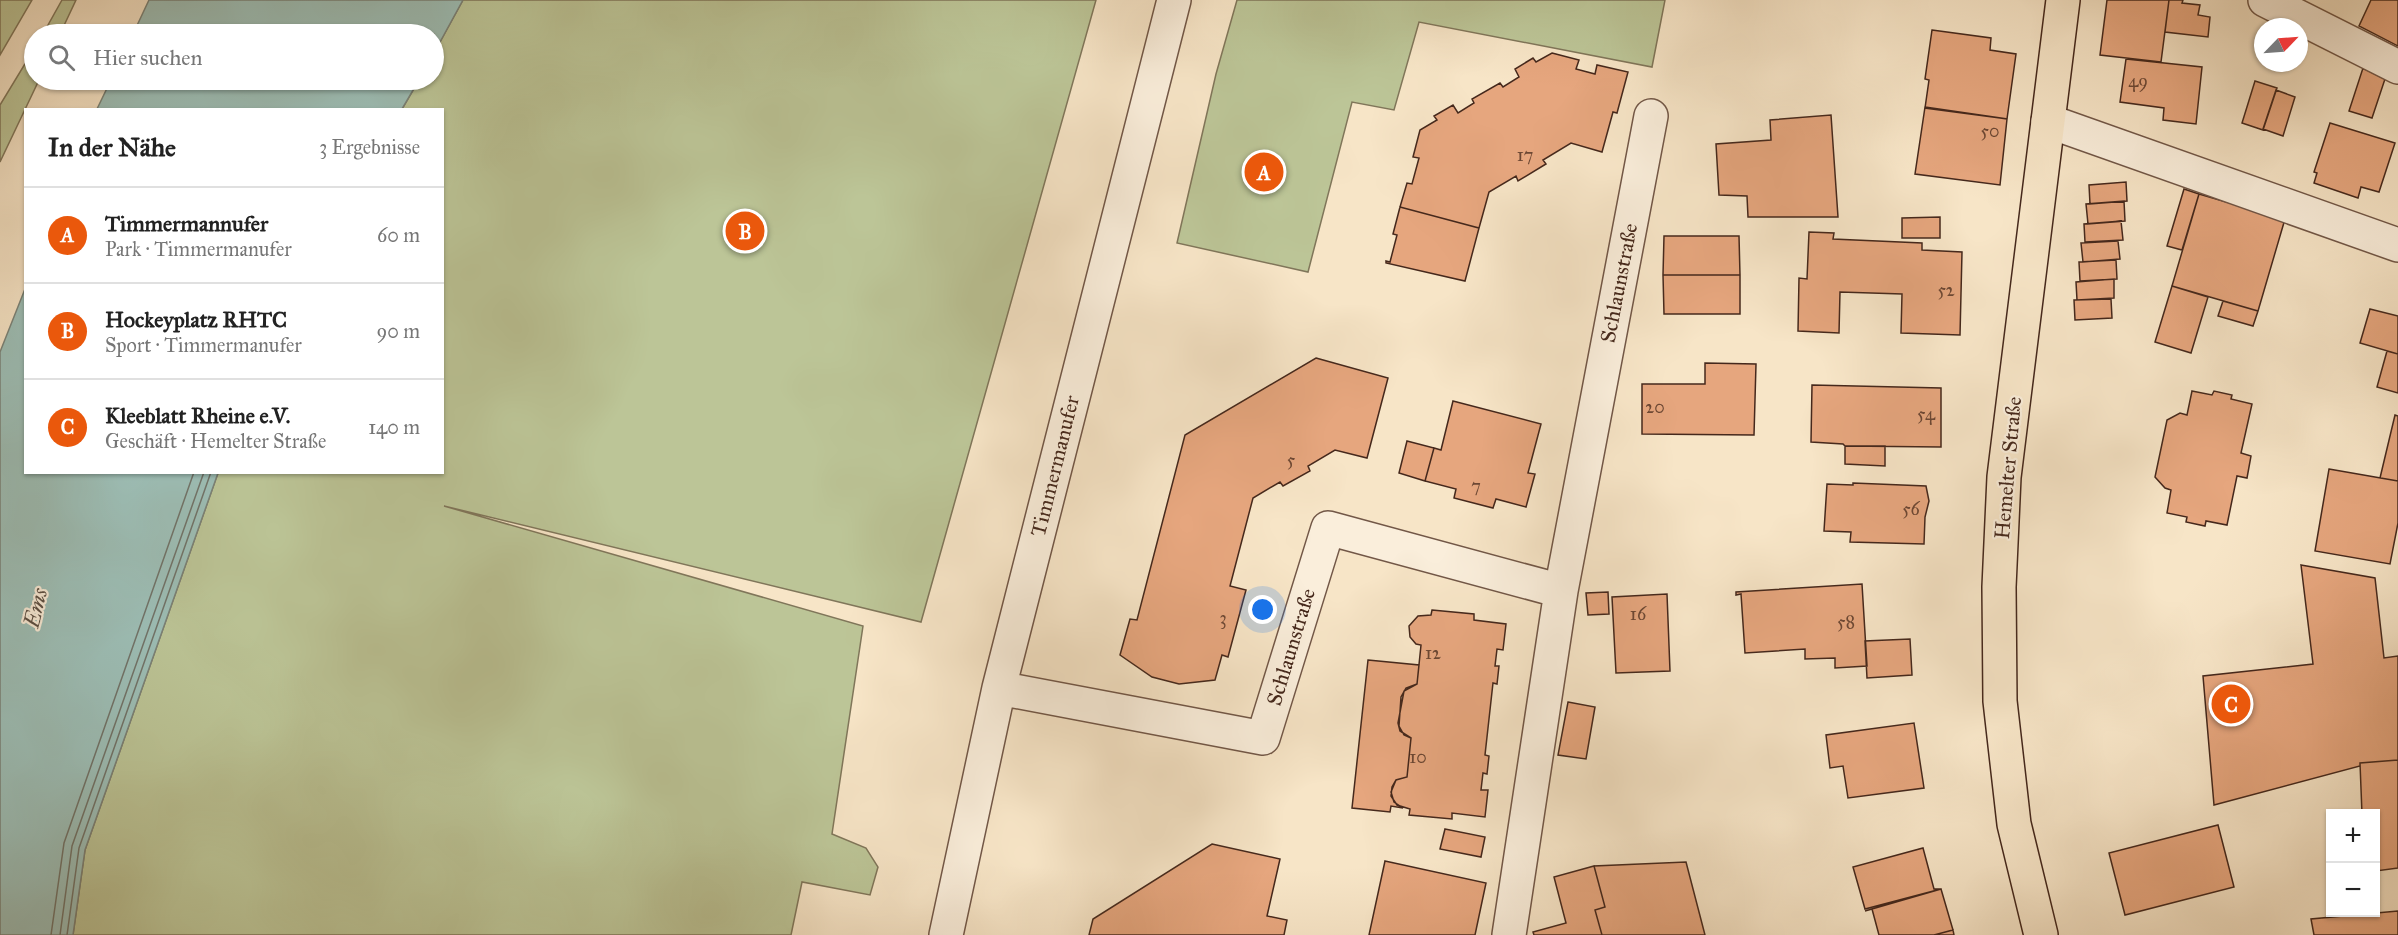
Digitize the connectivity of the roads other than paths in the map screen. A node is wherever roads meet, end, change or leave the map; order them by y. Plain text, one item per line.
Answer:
1 (1174, 0) edge
2 (2063, 0) edge
3 (2265, 0) edge
4 (2398, 67) edge
5 (1650, 116) dead end
6 (2048, 121) junction
7 (2398, 245) edge
8 (1561, 591) junction
9 (999, 688) junction
10 (946, 935) edge
11 (1509, 935) edge
12 (2041, 935) edge

1 - 9 street, Timmermanufer
2 - 6 main road, Hemelter Straße
3 - 4 street
5 - 8 street, Schlaunstraße
6 - 7 street
6 - 12 main road, Hemelter Straße
8 - 9 street, Schlaunstraße
8 - 11 street, Schlaunstraße
9 - 10 street, Timmermanufer

